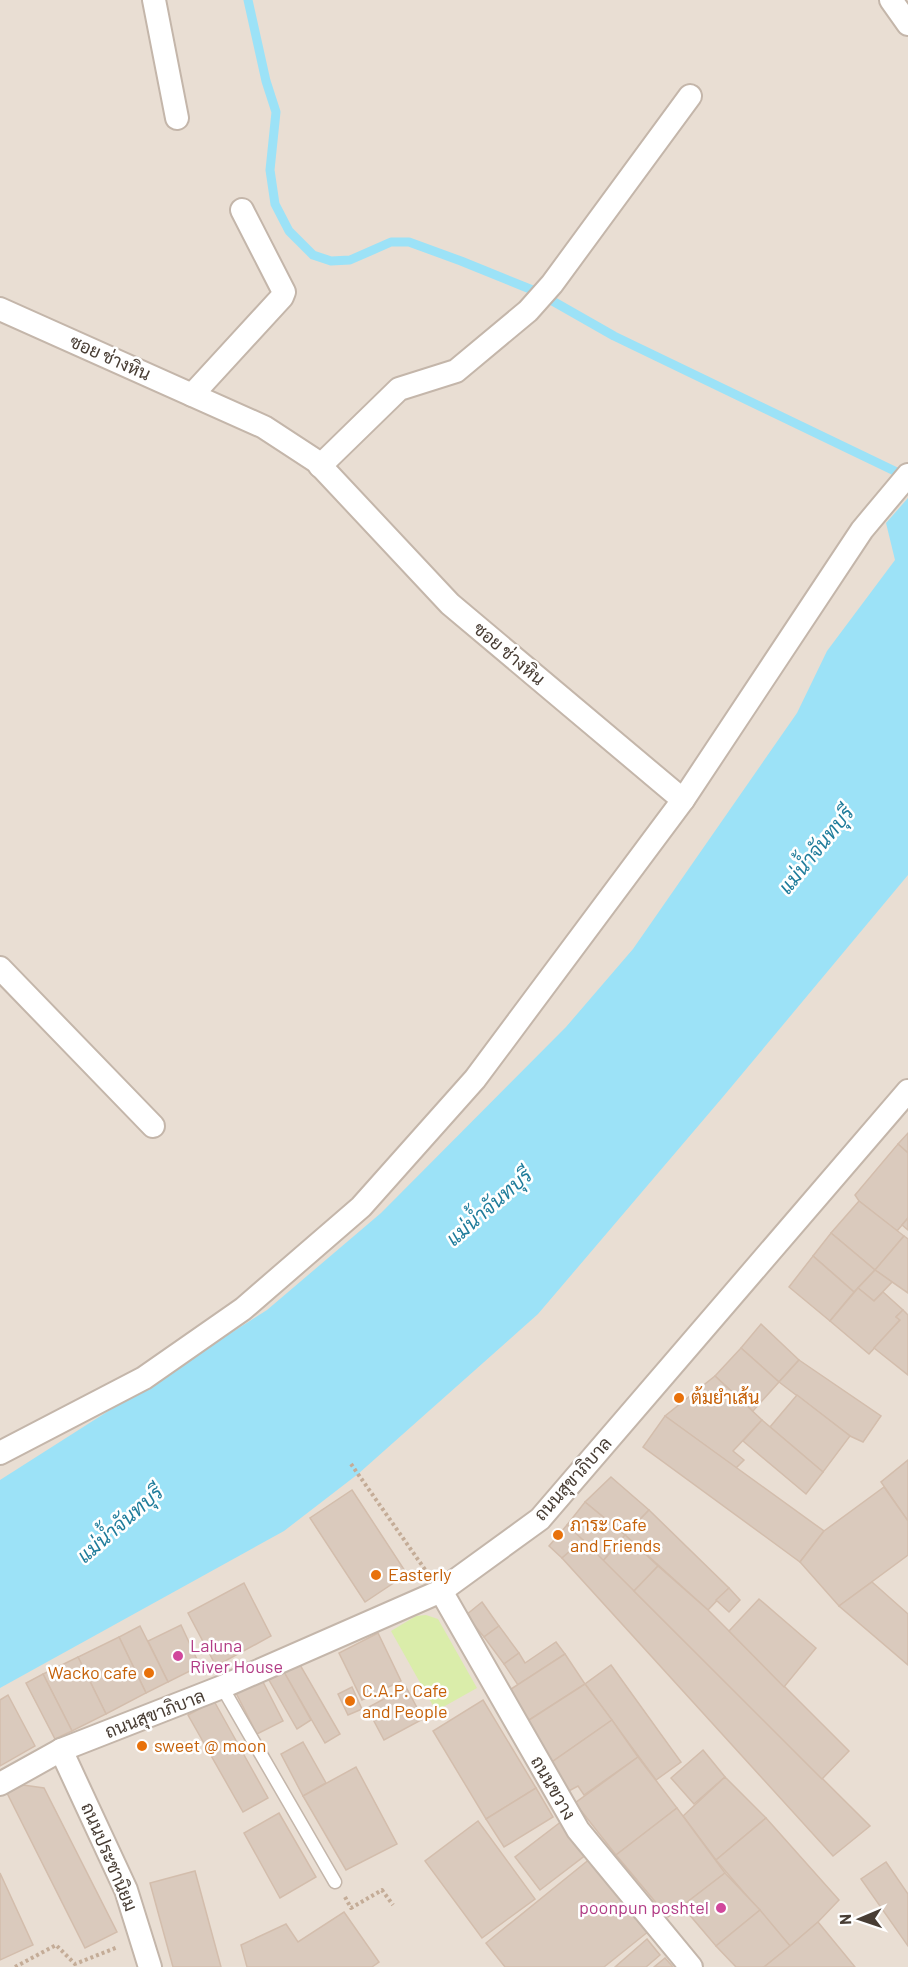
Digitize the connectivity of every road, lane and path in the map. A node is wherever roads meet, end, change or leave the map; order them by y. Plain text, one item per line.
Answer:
1 (154, 0) edge
2 (891, 0) edge
3 (908, 24) edge
4 (690, 96) dead end
5 (177, 118) dead end
6 (242, 210) dead end
7 (0, 309) edge
8 (192, 395) junction
9 (321, 466) junction
10 (908, 475) edge
11 (683, 800) junction
12 (0, 968) edge
13 (908, 1091) edge
14 (153, 1126) dead end
15 (0, 1453) edge
16 (351, 1464) dead end
17 (441, 1591) junction
18 (222, 1688) junction
19 (61, 1750) junction
20 (0, 1784) edge
21 (335, 1882) joint
22 (393, 1905) dead end
23 (141, 1938) junction
24 (15, 1967) edge
25 (150, 1967) edge
26 (691, 1967) edge

1 - 5 street
2 - 3 street
4 - 9 street
6 - 8 street
7 - 8 street, ซอย ช่างหิน
8 - 9 street, ซอย ช่างหิน
9 - 11 street, ซอย ช่างหิน
10 - 11 street
11 - 15 street
12 - 14 street
13 - 17 street, ถนนสุขาภิบาล
16 - 17 path
17 - 18 street, ถนนสุขาภิบาล
17 - 26 street, ถนนขวาง
18 - 19 street, ถนนสุขาภิบาล
18 - 21 lane
19 - 20 street, ถนนสุขาภิบาล
19 - 23 street, ถนนประชานิยม
21 - 22 path
23 - 24 path
23 - 25 street, ถนนประชานิยม

